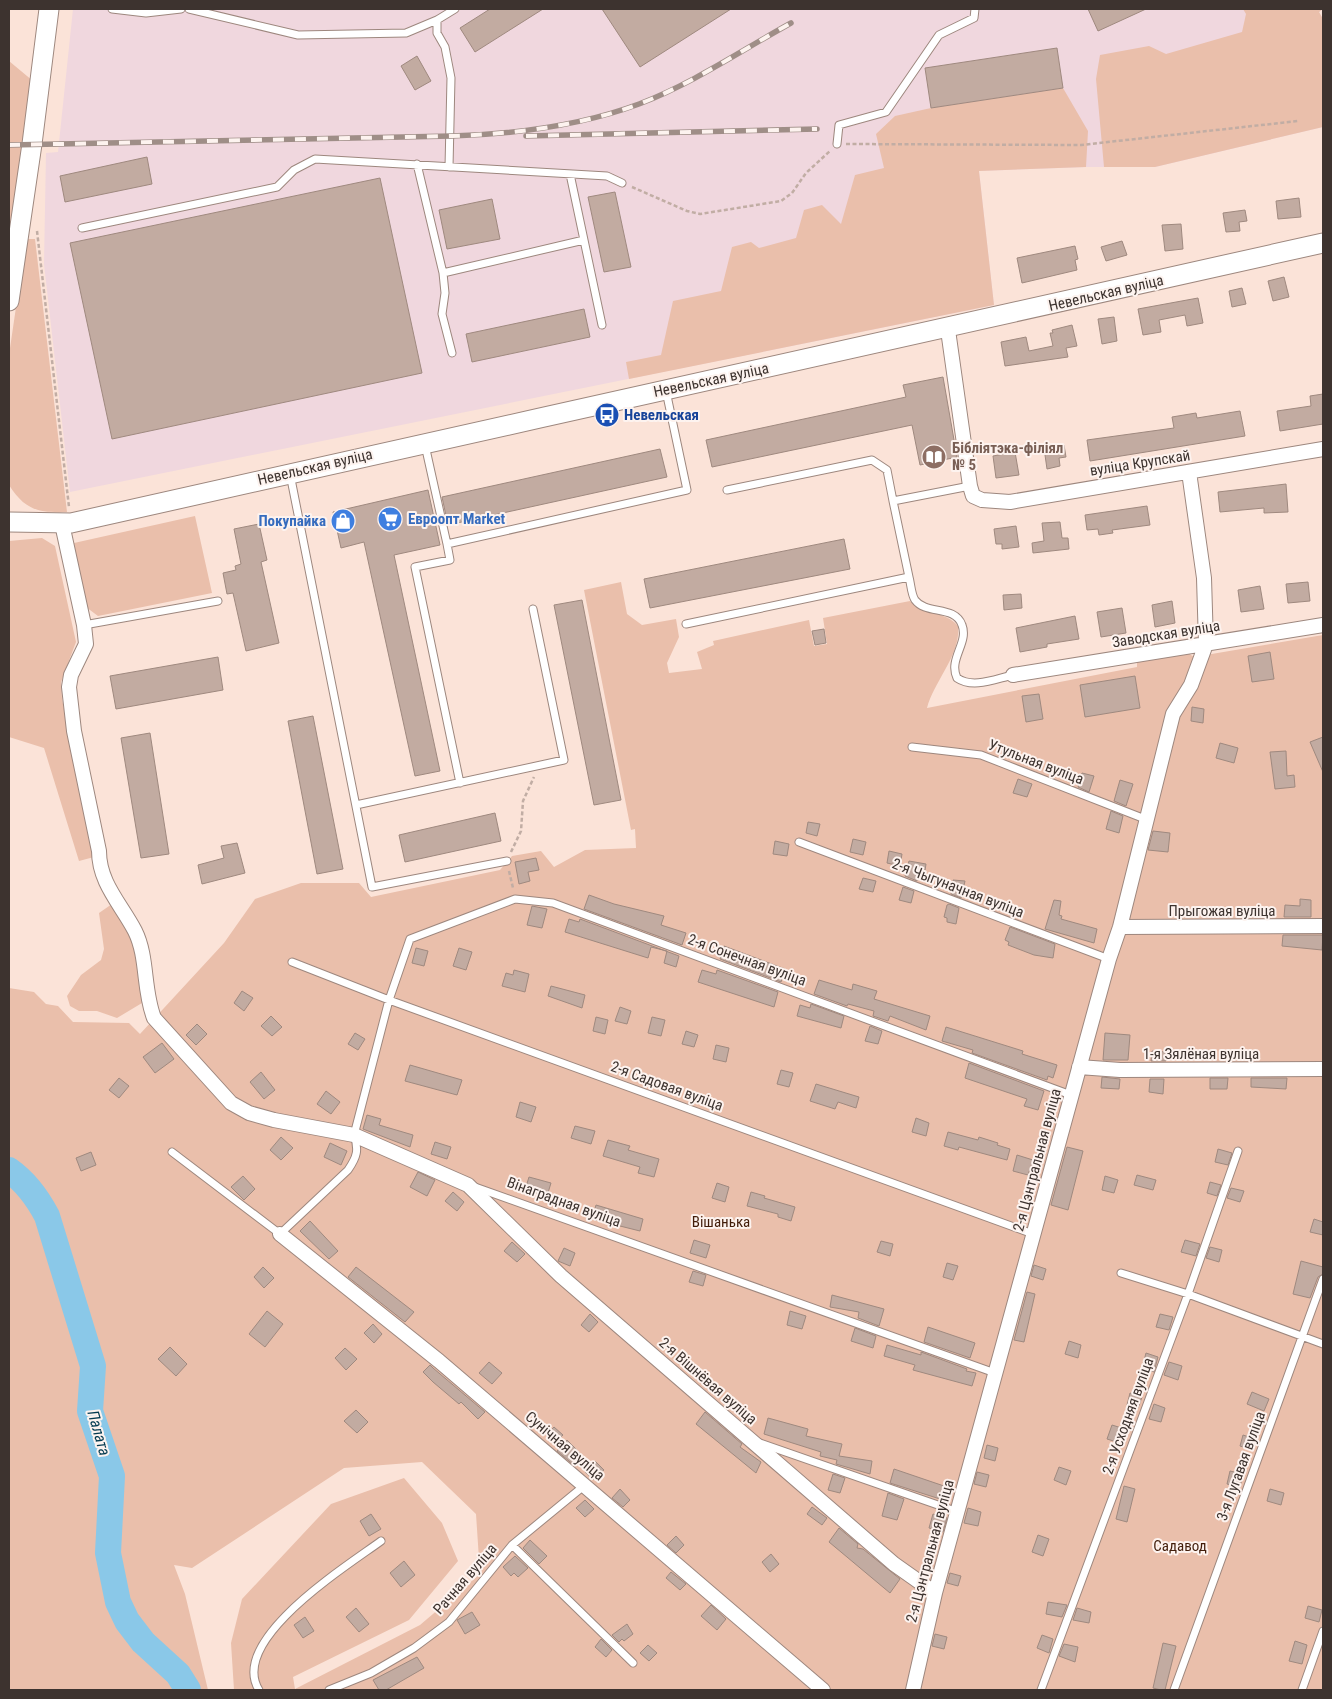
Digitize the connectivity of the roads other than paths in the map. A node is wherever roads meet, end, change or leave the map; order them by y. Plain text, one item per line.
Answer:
1 (49, 9) edge
2 (112, 9) edge
3 (181, 9) edge
4 (189, 9) edge
5 (456, 9) edge
6 (975, 9) edge
7 (438, 20) junction
8 (837, 144) road end
9 (416, 164) junction
10 (449, 167) junction
11 (570, 174) junction
12 (622, 183) road end
13 (82, 228) dead end
14 (584, 240) junction
15 (1323, 243) edge
16 (12, 258) edge
17 (443, 273) junction
18 (9, 301) edge
19 (602, 325) dead end
20 (948, 330) junction
21 (452, 353) dead end
22 (666, 390) junction
23 (424, 442) junction
24 (1323, 449) edge
25 (1189, 472) junction
26 (290, 473) junction
27 (970, 486) junction
28 (727, 490) dead end
29 (893, 501) junction
30 (9, 522) edge
31 (66, 524) junction
32 (447, 544) junction
33 (909, 577) junction
34 (218, 601) dead end
35 (533, 609) dead end
36 (686, 624) dead end
37 (84, 625) junction
38 (1323, 625) edge
39 (1206, 644) junction
40 (1013, 675) joint
41 (912, 748) dead end
42 (460, 783) junction
43 (356, 805) junction
44 (1146, 819) junction
45 (799, 842) dead end
46 (507, 860) road end
47 (1323, 926) edge
48 (1120, 927) junction
49 (1109, 959) junction
50 (292, 962) dead end
51 (389, 1000) junction
52 (1079, 1067) junction
53 (1323, 1069) edge
54 (1072, 1096) junction
55 (354, 1135) junction
56 (1238, 1151) dead end
57 (172, 1152) dead end
58 (468, 1185) junction
59 (280, 1234) junction
60 (1033, 1234) junction
61 (1121, 1273) dead end
62 (1323, 1279) edge
63 (1188, 1294) junction
64 (1303, 1336) junction
65 (1323, 1344) edge
66 (995, 1373) junction
67 (754, 1441) junction
68 (586, 1485) junction
69 (958, 1512) junction
70 (381, 1541) dead end
71 (512, 1545) junction
72 (935, 1593) junction
73 (1323, 1631) edge
74 (633, 1663) dead end
75 (259, 1690) edge
76 (329, 1690) edge
77 (823, 1690) edge
78 (913, 1690) edge
79 (1042, 1690) edge
80 (1174, 1690) edge
81 (1302, 1690) edge

1 - 16 street
2 - 3 lane
4 - 7 lane
5 - 7 lane
6 - 8 lane
7 - 10 lane
9 - 10 lane
9 - 13 lane
9 - 17 lane
10 - 11 lane
11 - 12 lane
11 - 14 lane
14 - 17 lane
14 - 19 lane
15 - 20 street, Невельская вуліца
16 - 18 street
17 - 21 lane
20 - 22 street, Невельская вуліца
20 - 27 street
22 - 23 street, Невельская вуліца
22 - 32 lane
23 - 26 street, Невельская вуліца
23 - 32 lane
24 - 25 street, вуліца Крупскай
25 - 27 street, вуліца Крупскай
25 - 39 street
26 - 31 street, Невельская вуліца
26 - 43 lane
27 - 29 lane
28 - 29 lane
29 - 33 lane
30 - 31 street, Невельская вуліца
31 - 37 street
32 - 42 lane
33 - 36 lane
33 - 40 lane
34 - 37 lane
35 - 42 lane
37 - 55 street, Вінаградная вуліца
38 - 39 street, Заводская вуліца
39 - 40 street, Заводская вуліца
39 - 44 street, 2-я Цэнтральная вуліца
41 - 44 lane, Утульная вуліца
42 - 43 lane
43 - 46 lane
44 - 48 street, 2-я Цэнтральная вуліца
45 - 49 lane, 2-я Чыгуначная вуліца
47 - 48 street, Прыгожая вуліца
48 - 49 street, 2-я Цэнтральная вуліца
49 - 52 street, 2-я Цэнтральная вуліца
50 - 51 lane, 2-я Садовая вуліца
51 - 54 lane, 2-я Сонечная вуліца
51 - 55 lane
51 - 60 lane, 2-я Садовая вуліца
52 - 53 street, 1-я Зялёная вуліца
52 - 54 street, 2-я Цэнтральная вуліца
54 - 60 street, 2-я Цэнтральная вуліца
55 - 58 street, Вінаградная вуліца
55 - 59 lane
56 - 63 lane, 2-я Усходняя вуліца
57 - 59 lane
58 - 66 lane, Вінаградная вуліца
58 - 67 street, 2-я Вішнёвая вуліца
59 - 68 street, Сунічная вуліца
60 - 66 street, 2-я Цэнтральная вуліца
61 - 63 lane
62 - 64 lane, 3-я Лугавая вуліца
63 - 64 lane
63 - 79 lane, 2-я Усходняя вуліца
64 - 65 lane
64 - 80 lane, 3-я Лугавая вуліца
66 - 69 street, 2-я Цэнтральная вуліца
67 - 69 lane
67 - 72 street, 2-я Вішнёвая вуліца
68 - 71 lane, Рачная вуліца
68 - 77 street, Сунічная вуліца
69 - 72 street, 2-я Цэнтральная вуліца
70 - 75 lane
71 - 74 lane
71 - 76 lane, Рачная вуліца
72 - 78 street, 2-я Цэнтральная вуліца
73 - 81 lane

